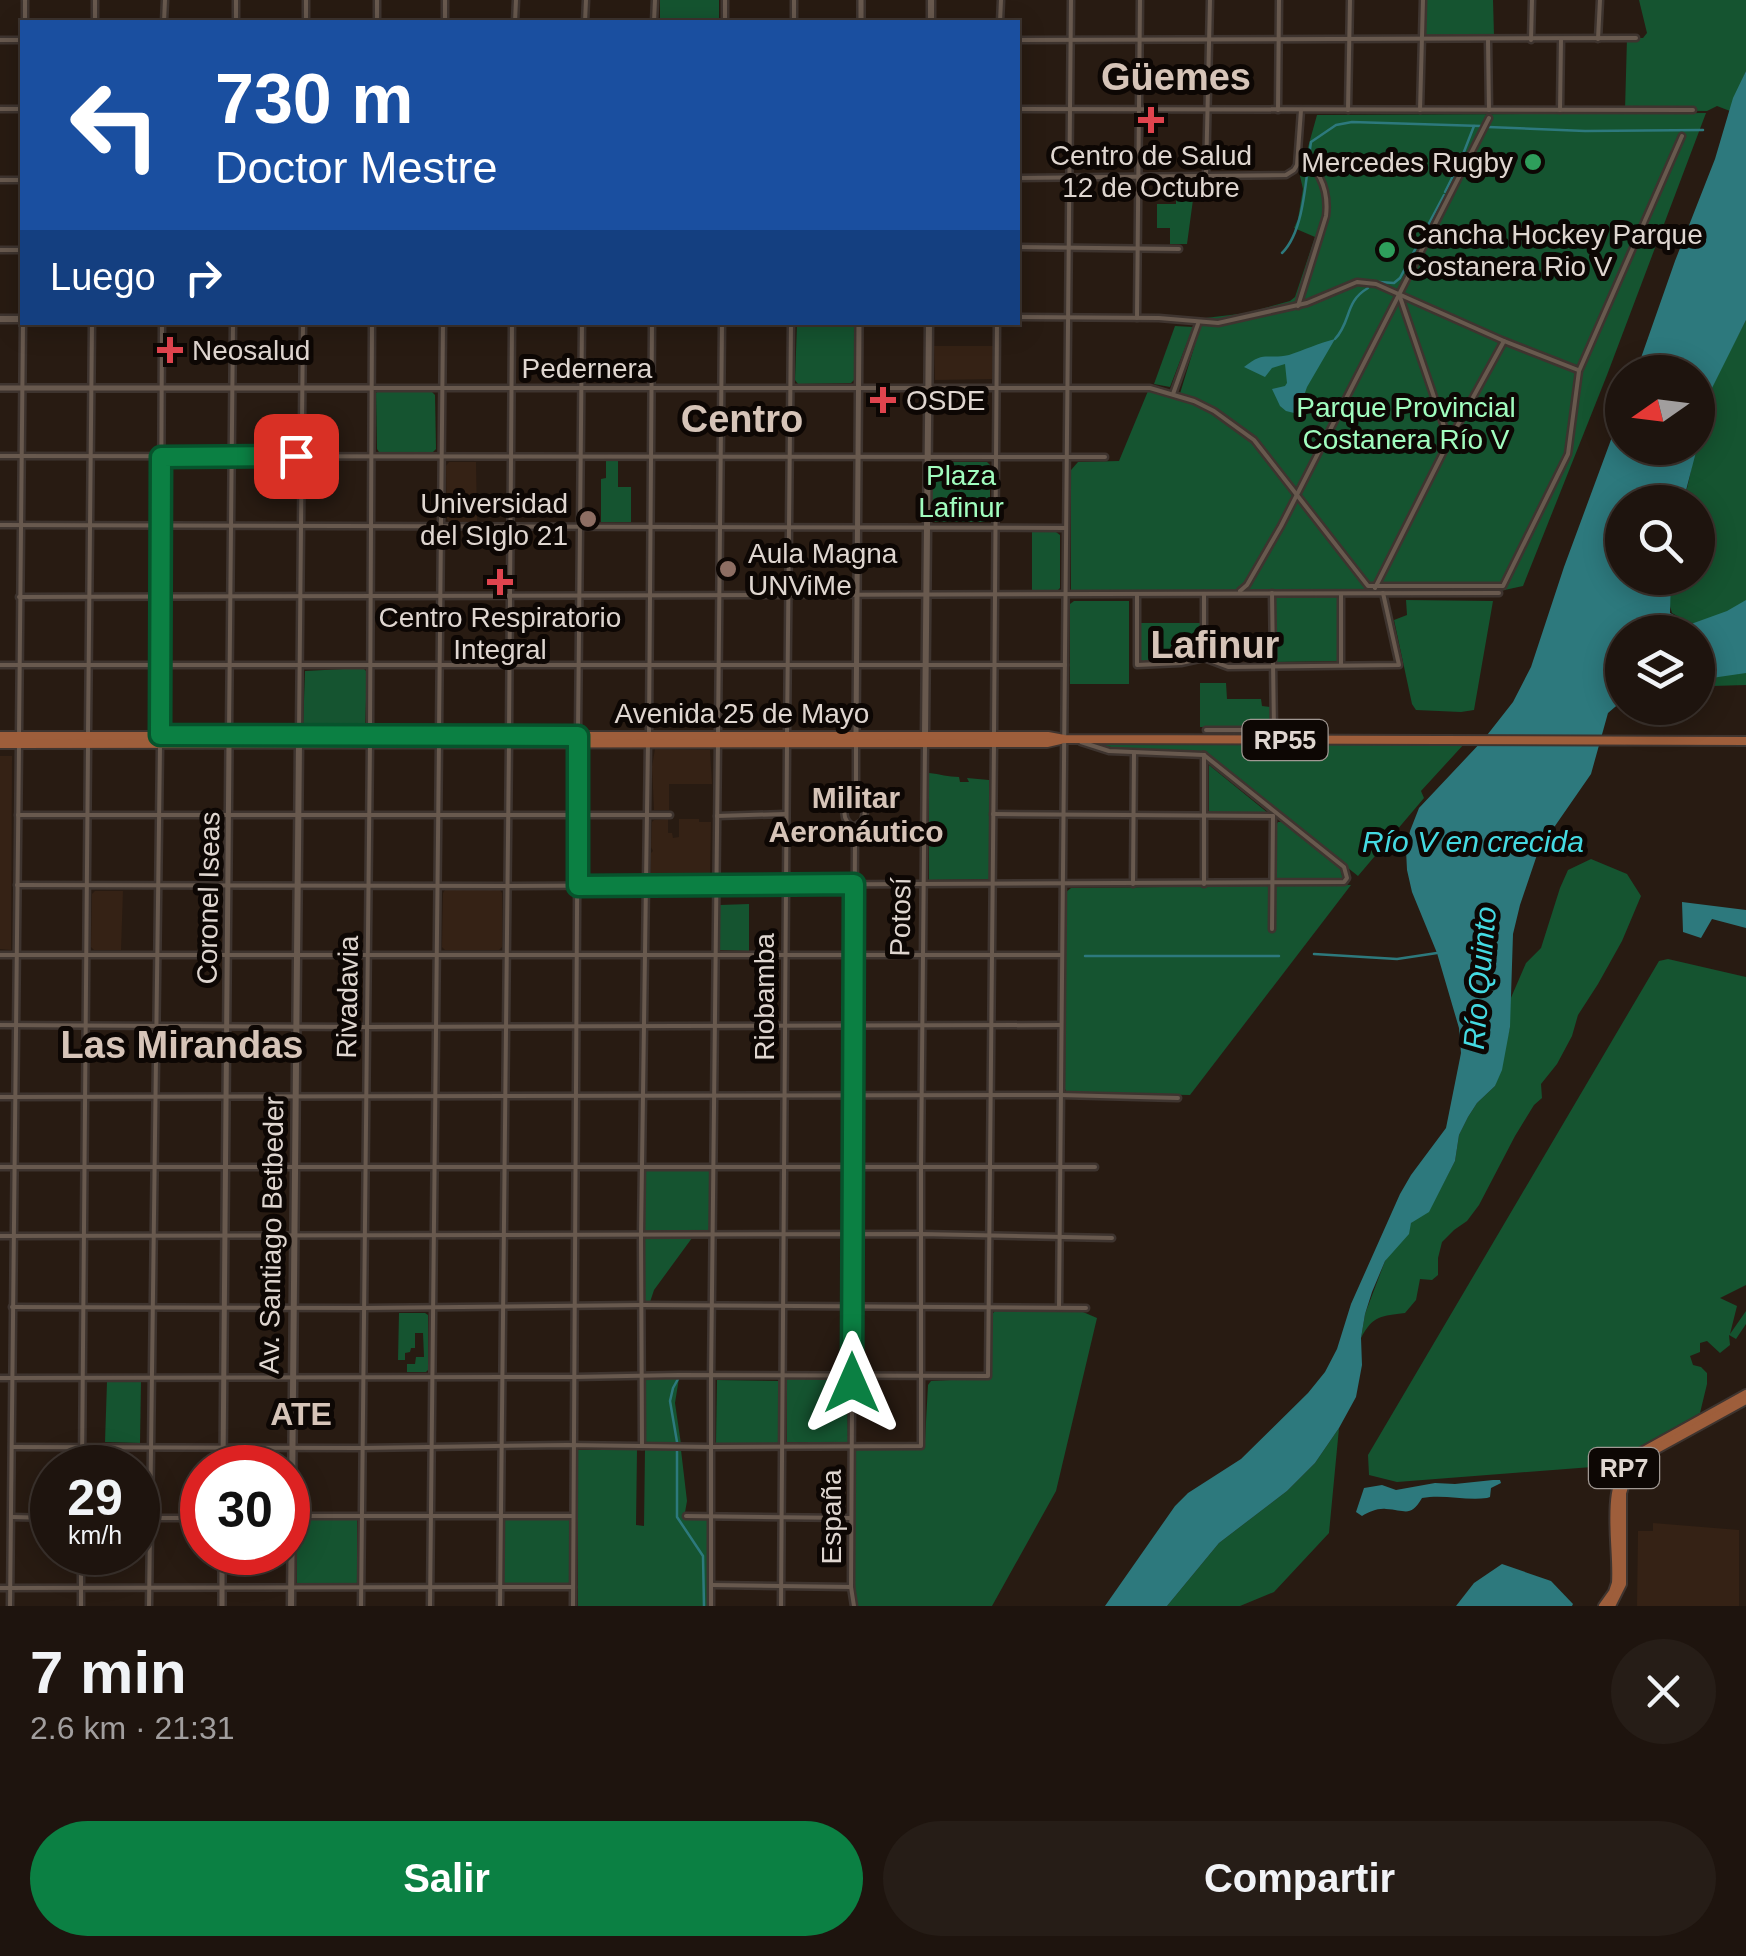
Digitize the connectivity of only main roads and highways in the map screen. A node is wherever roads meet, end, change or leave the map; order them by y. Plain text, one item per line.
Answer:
1 (929, 325) edge
2 (0, 736) edge
3 (19, 739) junction
4 (299, 740) junction
5 (925, 740) junction
6 (1746, 741) edge
7 (0, 744) edge
8 (1746, 1397) edge
9 (292, 1445) edge
10 (291, 1575) edge
11 (291, 1606) edge
12 (1603, 1606) edge
13 (1611, 1606) edge

1 - 5 main road, Potosí
2 - 3 main road, Avenida 25 de Mayo / RP55
3 - 4 main road, Avenida 25 de Mayo / RP55
3 - 7 main road, Avenida 25 de Mayo / RP55
4 - 5 main road, Avenida 25 de Mayo / RP55
4 - 9 main road, Av. Santiago Betbeder
5 - 6 main road, Avenida 25 de Mayo / RP55
8 - 12 main road, RP7
8 - 13 main road, RP7
10 - 11 main road, Av. Santiago Betbeder

